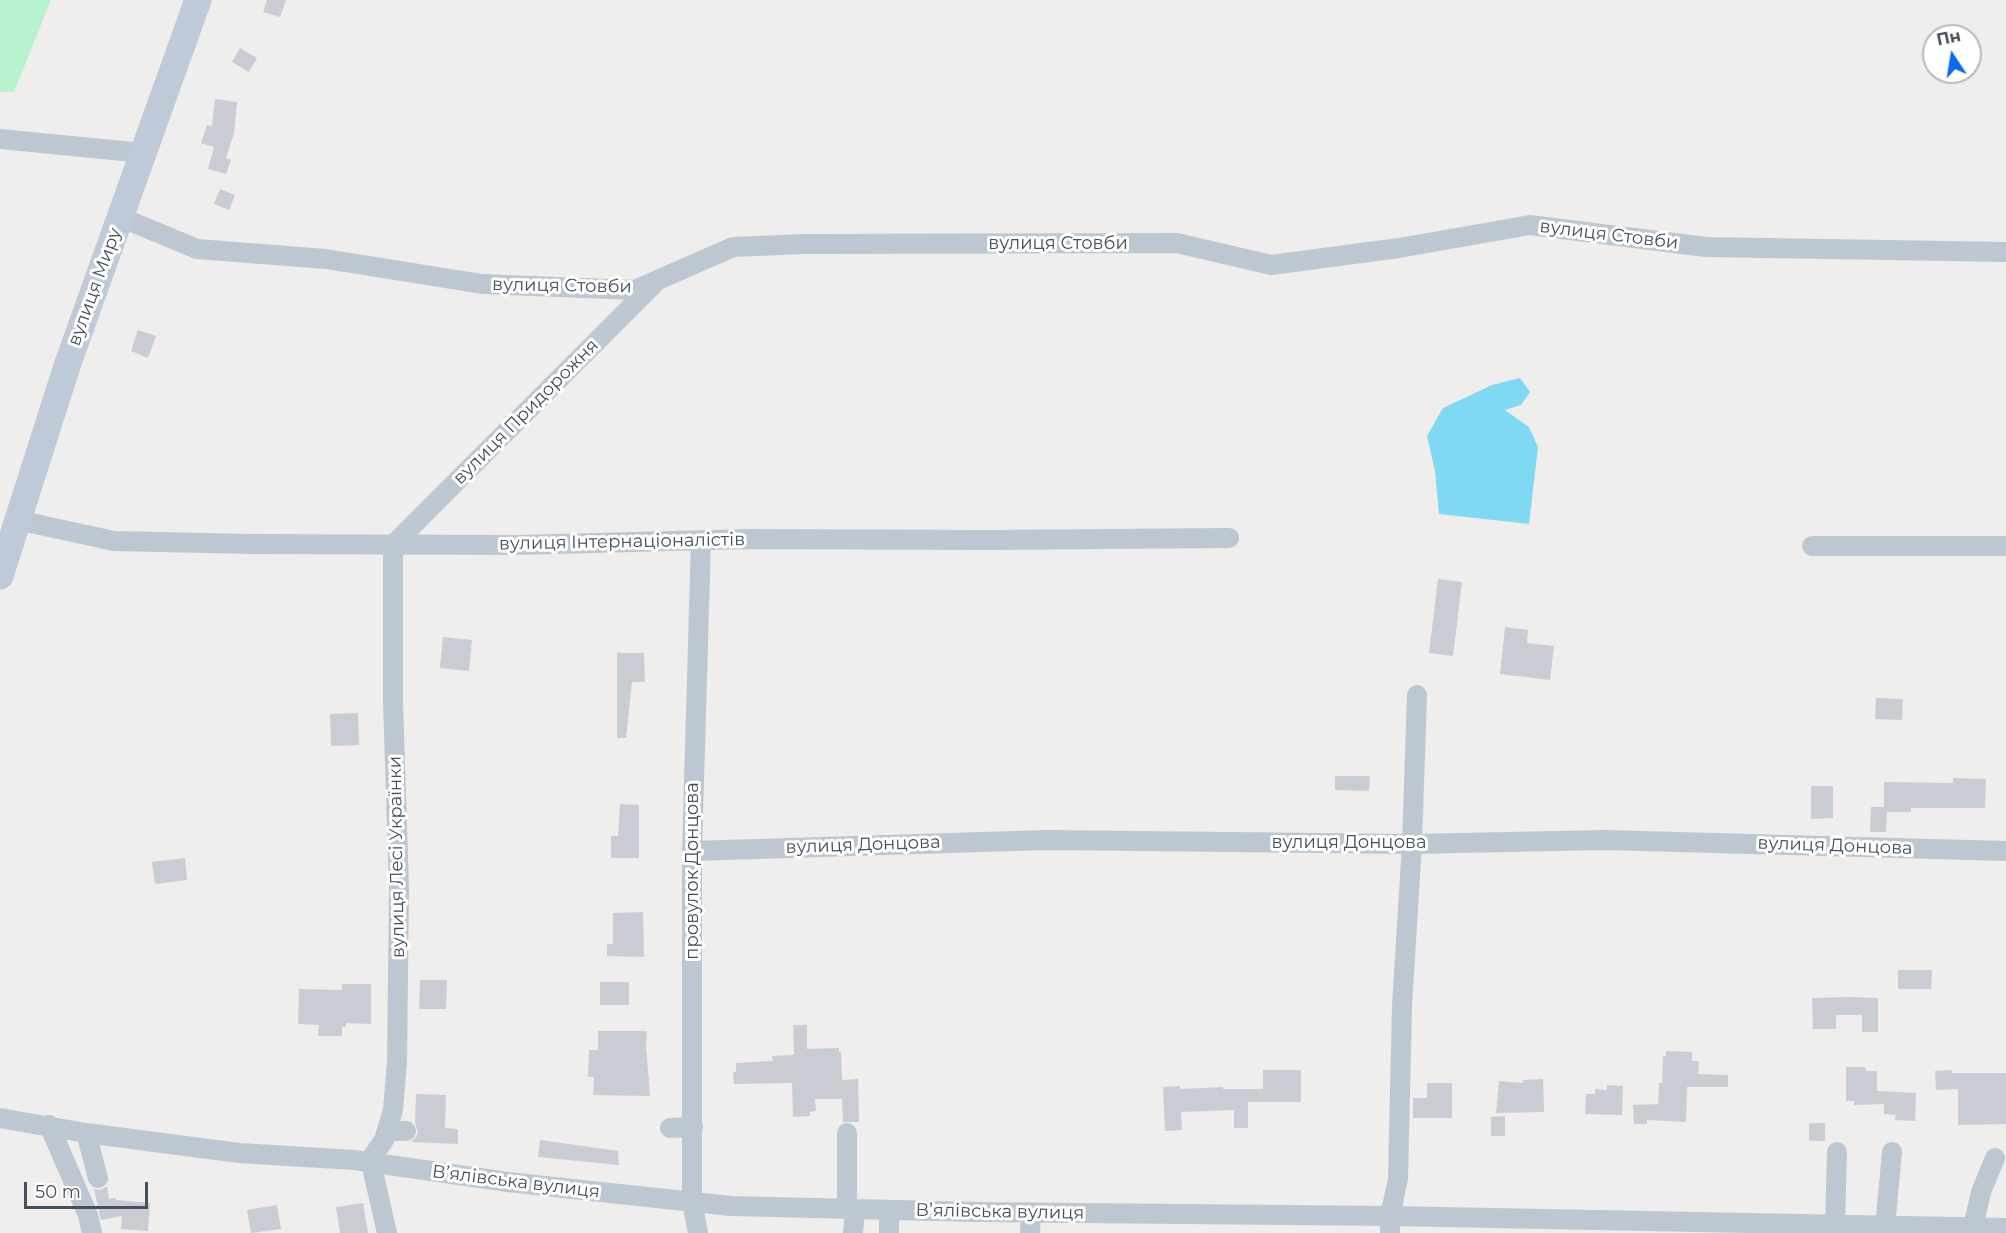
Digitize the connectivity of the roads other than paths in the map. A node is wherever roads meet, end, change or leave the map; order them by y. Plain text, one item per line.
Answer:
1 (198, 0) edge
2 (0, 139) edge
3 (143, 153) junction
4 (120, 217) junction
5 (2006, 252) edge
6 (659, 279) junction
7 (17, 520) junction
8 (1229, 538) dead end
9 (701, 540) junction
10 (393, 545) junction
11 (1812, 546) dead end
12 (2006, 546) edge
13 (0, 576) edge
14 (1417, 695) dead end
15 (1412, 844) junction
16 (692, 851) junction
17 (2006, 851) edge
18 (0, 1118) edge
19 (49, 1125) junction
20 (693, 1126) junction
21 (670, 1128) dead end
22 (86, 1133) junction
23 (847, 1133) dead end
24 (1837, 1152) dead end
25 (1892, 1152) dead end
26 (1995, 1158) dead end
27 (369, 1163) junction
28 (98, 1179) dead end
29 (692, 1202) junction
30 (851, 1209) junction
31 (890, 1210) junction
32 (1031, 1213) junction
33 (1100, 1224) edge
34 (1390, 1225) edge
35 (1835, 1226) junction
36 (1886, 1227) junction
37 (1721, 1228) edge
38 (1972, 1228) junction
39 (2006, 1228) edge
40 (92, 1233) edge
41 (387, 1233) edge
42 (698, 1233) edge
43 (854, 1233) edge
44 (889, 1233) edge
45 (1030, 1233) edge

1 - 3 street, вулиця Миру
2 - 3 street
3 - 4 street, вулиця Миру
4 - 6 street, вулиця Стовби
4 - 7 street, вулиця Миру
5 - 6 street, вулиця Стовби
6 - 10 street, вулиця Придорожня
7 - 10 street, вулиця Інтернаціоналістів
7 - 13 street, вулиця Миру
8 - 9 street, вулиця Інтернаціоналістів
9 - 10 street, вулиця Інтернаціоналістів
9 - 16 street, провулок Донцова
10 - 27 street, вулиця Лесі Українки
11 - 12 street
14 - 15 street
15 - 16 street, вулиця Донцова
15 - 17 street, вулиця Донцова
15 - 34 street
16 - 20 street, провулок Донцова
18 - 19 street, В’ялівська вулиця
19 - 22 street, В’ялівська вулиця
19 - 40 street
20 - 21 street
20 - 29 street, провулок Донцова
22 - 27 street, В’ялівська вулиця
22 - 28 street
23 - 30 street
24 - 35 street
25 - 36 street
26 - 38 street
27 - 29 street, В’ялівська вулиця
27 - 41 street
29 - 30 street, В’ялівська вулиця
29 - 42 street, провулок Донцова
30 - 31 street, В’ялівська вулиця
30 - 43 street
31 - 32 street, В’ялівська вулиця
31 - 44 street
32 - 33 street, В’ялівська вулиця
32 - 45 street
33 - 34 street, В’ялівська вулиця
34 - 37 street, В’ялівська вулиця
35 - 36 street, В’ялівська вулиця
35 - 37 street, В’ялівська вулиця
36 - 38 street, В’ялівська вулиця
38 - 39 street, В’ялівська вулиця

